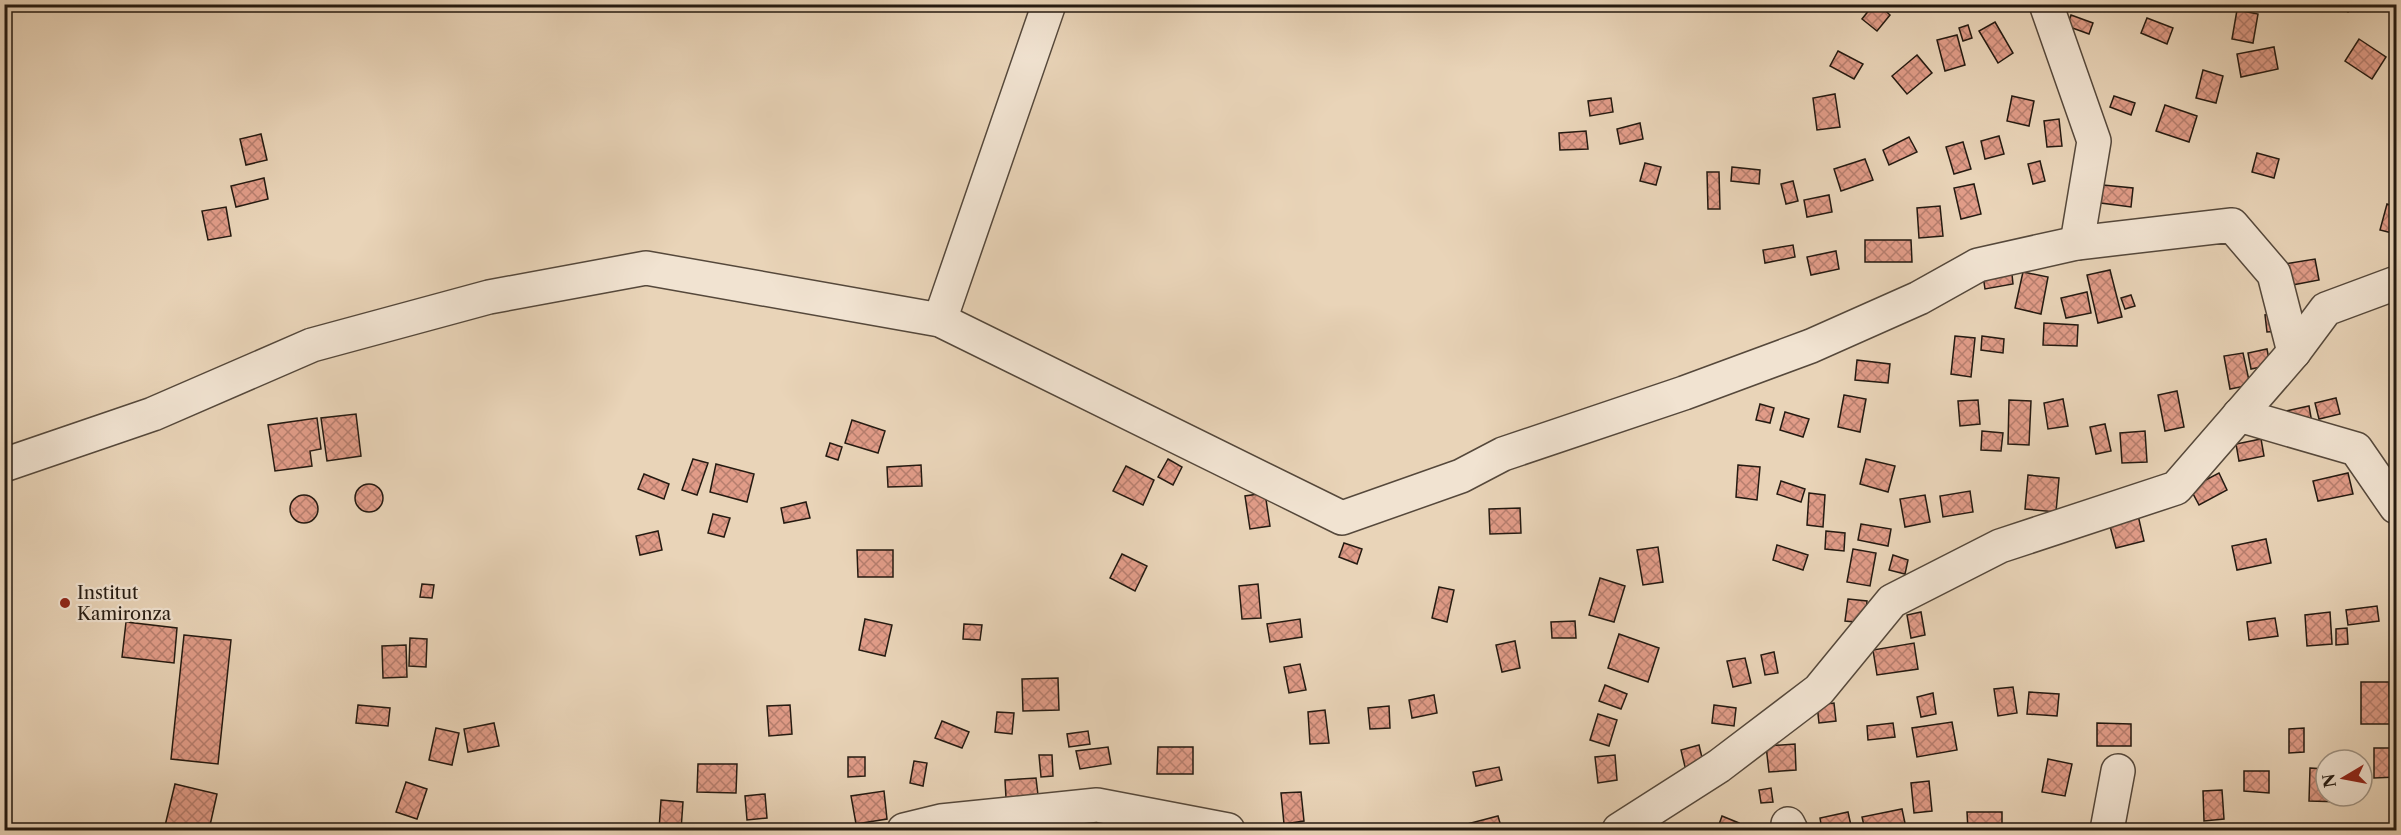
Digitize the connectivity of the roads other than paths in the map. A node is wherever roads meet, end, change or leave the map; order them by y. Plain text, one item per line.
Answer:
1 (1049, 4) edge
2 (2046, 4) edge
3 (2077, 243) junction
4 (2397, 283) edge
5 (940, 320) junction
6 (2294, 352) junction
7 (2239, 415) junction
8 (4, 465) edge
9 (2397, 507) edge
10 (2118, 771) dead end
11 (904, 831) edge
12 (1228, 831) edge
13 (1619, 831) edge
14 (2106, 831) edge

1 - 5 street
2 - 3 street
3 - 5 street
3 - 6 street
4 - 6 street
5 - 8 street
6 - 7 street
7 - 9 street
7 - 13 street
10 - 14 street
11 - 12 street

